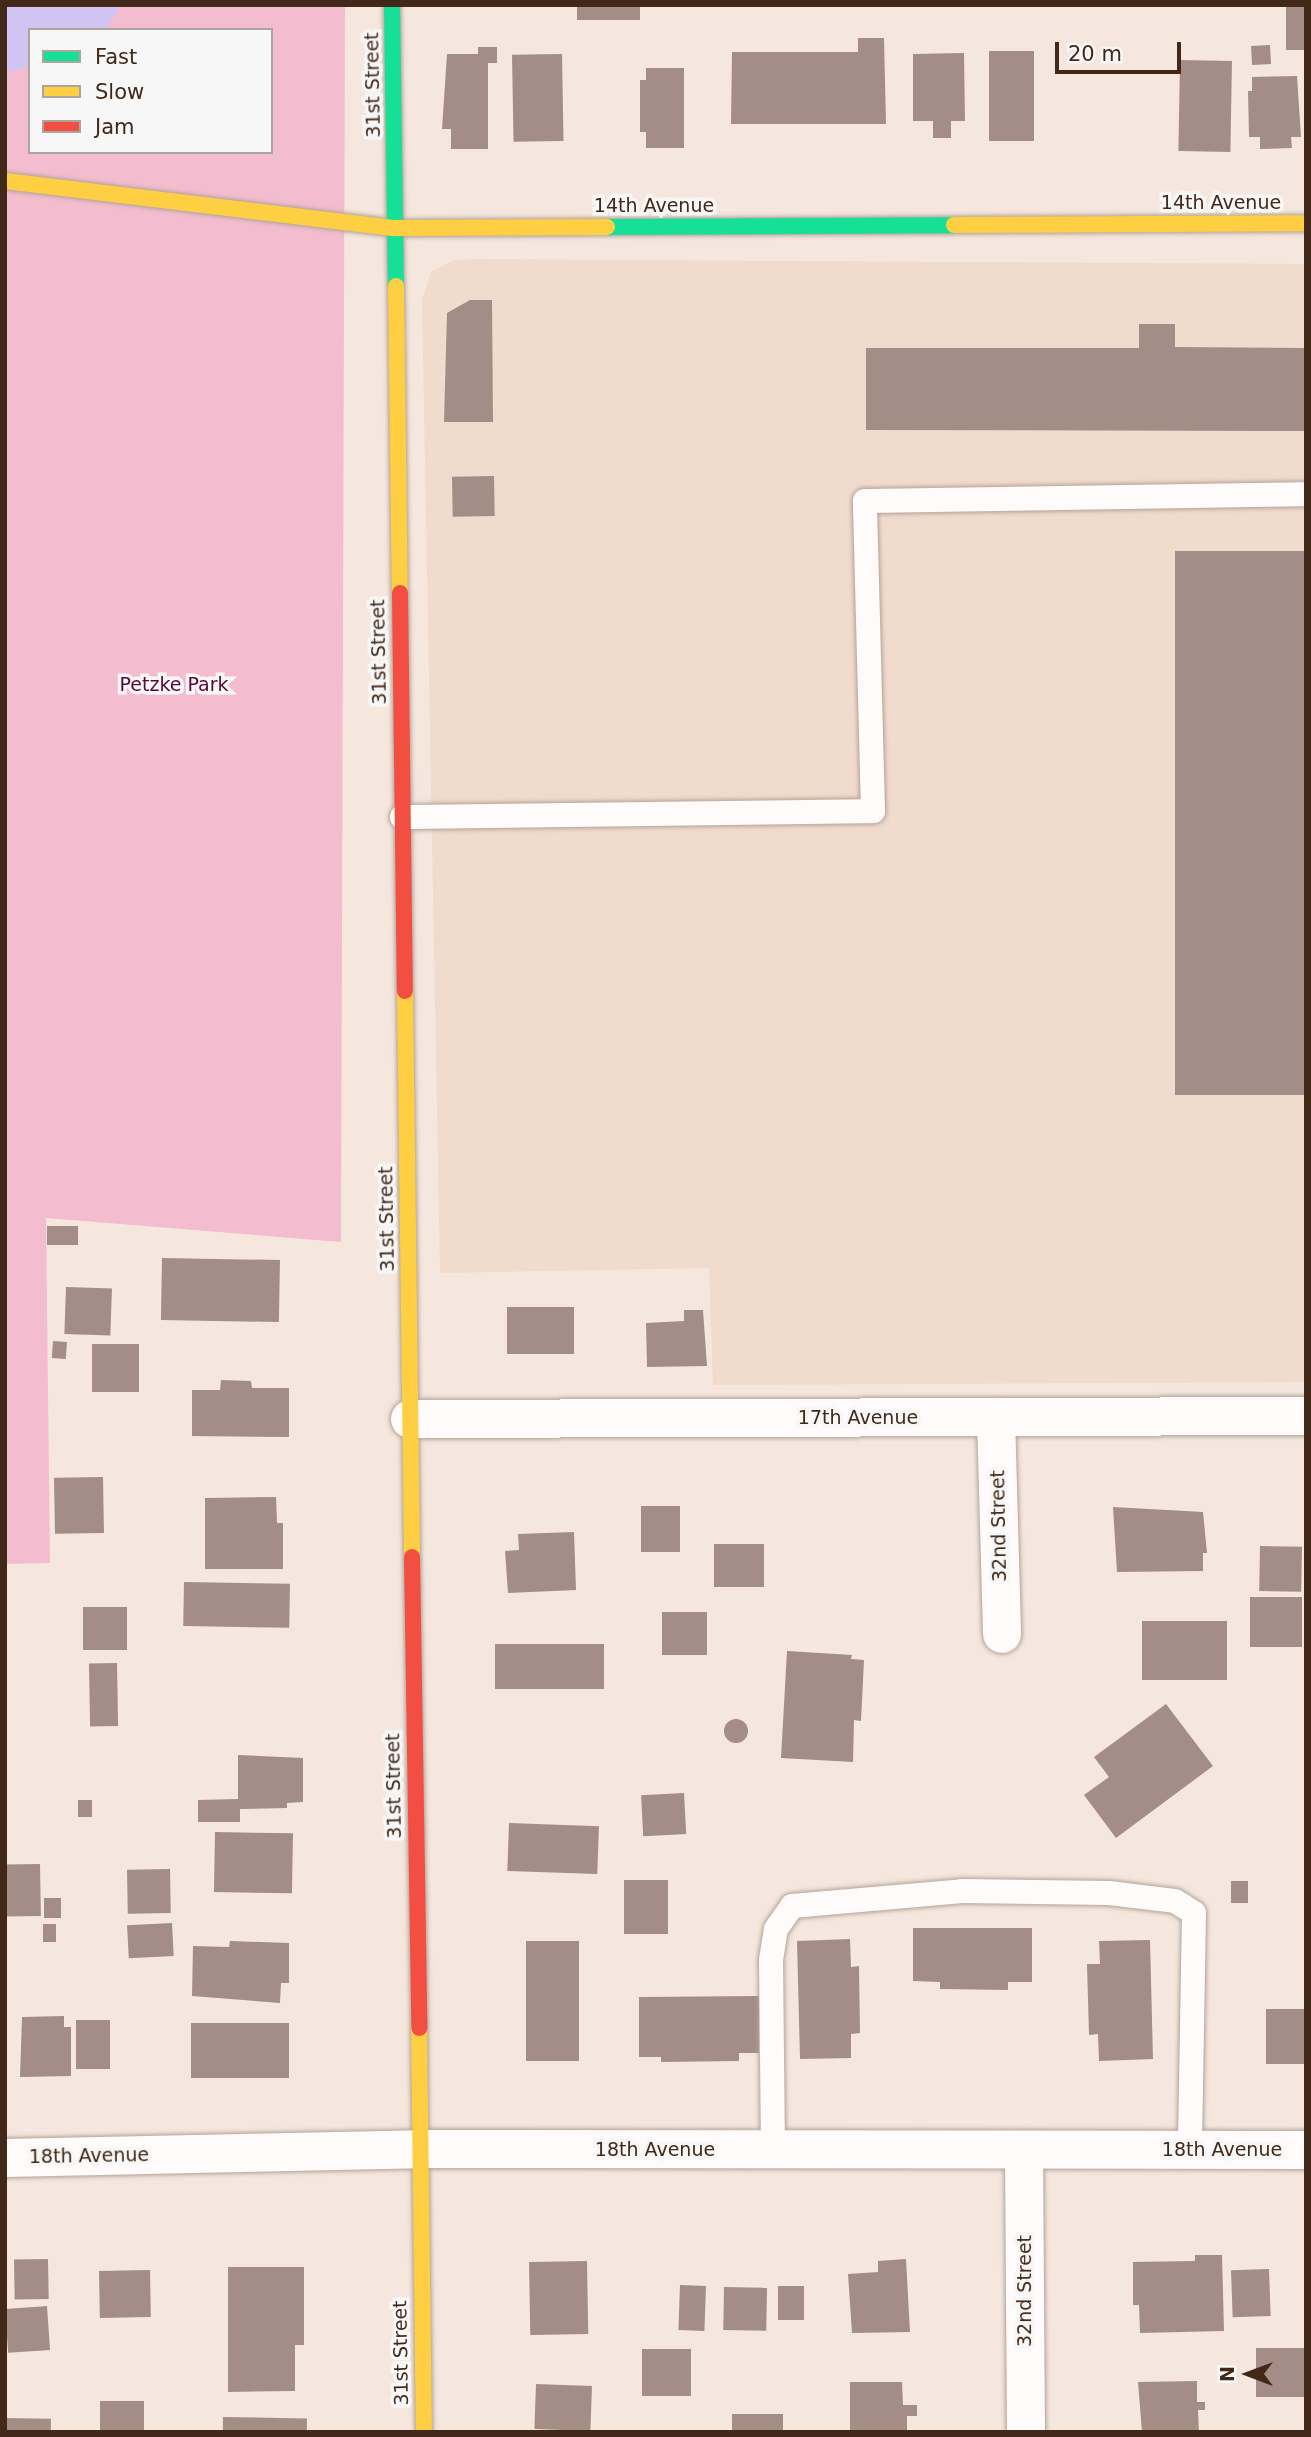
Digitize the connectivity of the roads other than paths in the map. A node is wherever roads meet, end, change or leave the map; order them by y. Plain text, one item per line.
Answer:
1 (393, 5) edge
2 (5, 181) edge
3 (1306, 223) edge
4 (395, 228) junction
5 (1306, 494) edge
6 (402, 817) junction
7 (1306, 1416) edge
8 (996, 1417) junction
9 (410, 1419) junction
10 (1002, 1634) dead end
11 (419, 2150) junction
12 (773, 2151) junction
13 (1024, 2151) junction
14 (1190, 2151) junction
15 (1306, 2151) edge
16 (5, 2158) edge
17 (424, 2432) edge
18 (1026, 2432) edge

1 - 4 street, 31st Street
2 - 4 street, 14th Avenue
3 - 4 street, 14th Avenue
4 - 6 street, 31st Street
5 - 6 lane
6 - 9 street, 31st Street
7 - 8 street, 17th Avenue
8 - 9 street, 17th Avenue
8 - 10 street, 32nd Street
9 - 11 street, 31st Street
11 - 12 street, 18th Avenue
11 - 16 street, 18th Avenue
11 - 17 street, 31st Street
12 - 13 street, 18th Avenue
12 - 14 lane
13 - 14 street, 18th Avenue
13 - 18 street, 32nd Street
14 - 15 street, 18th Avenue

